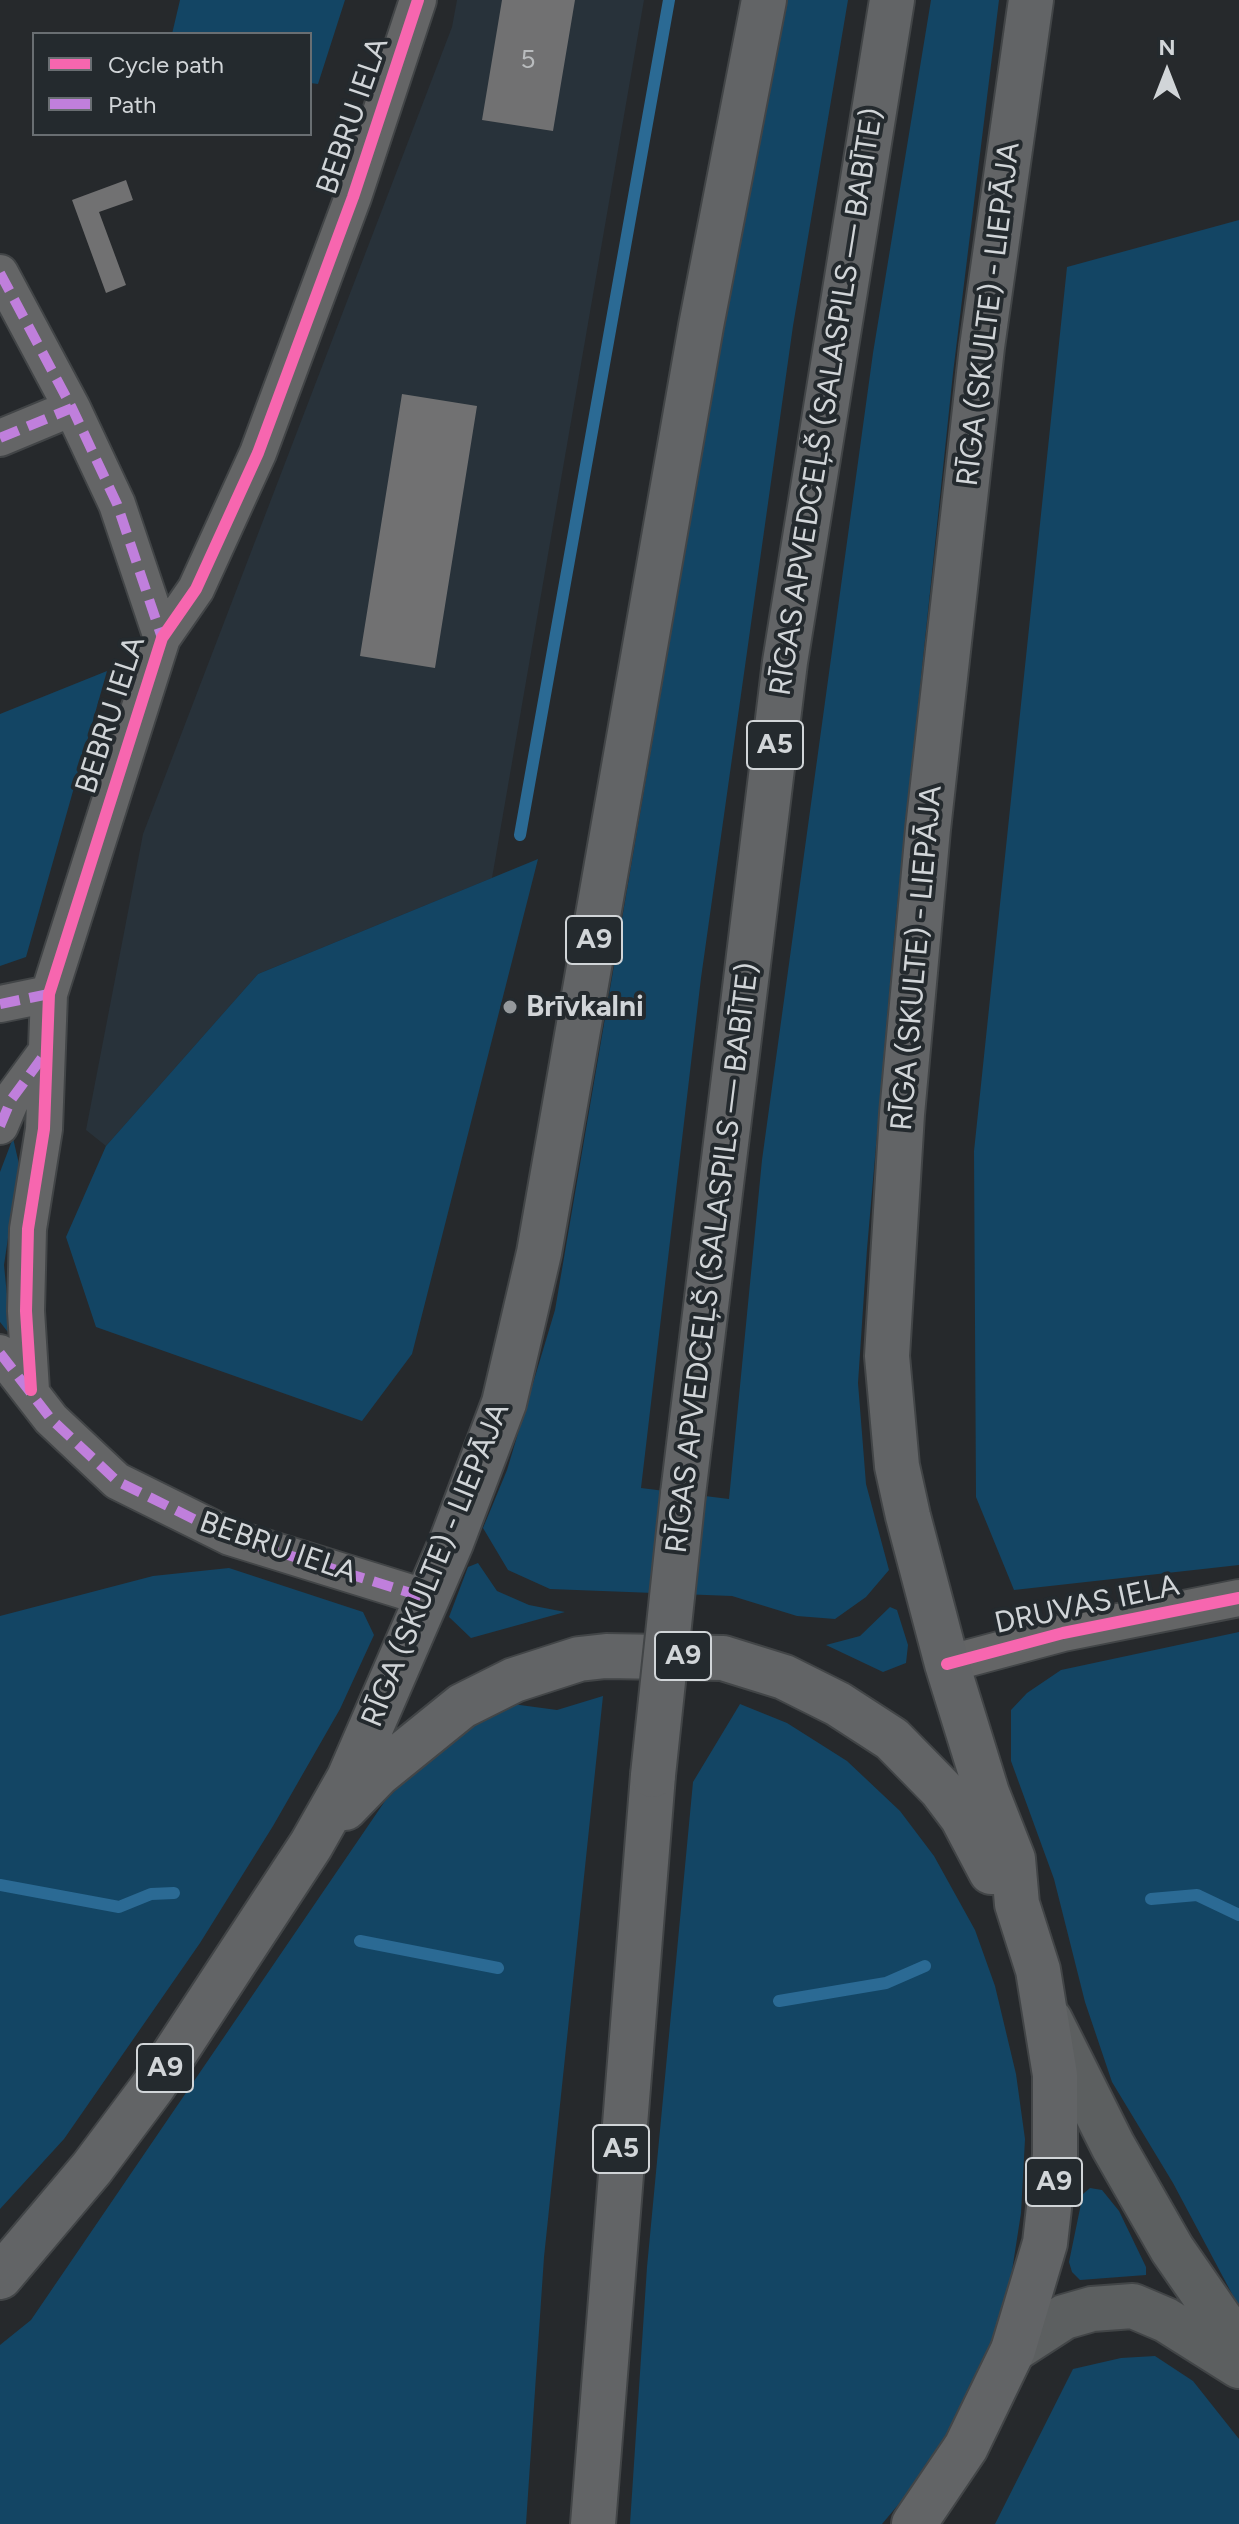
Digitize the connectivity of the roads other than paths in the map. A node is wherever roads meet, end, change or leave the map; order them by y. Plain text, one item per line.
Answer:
1 (418, 0) edge
2 (764, 0) edge
3 (892, 0) edge
4 (1031, 0) edge
5 (0, 273) edge
6 (72, 408) junction
7 (0, 438) edge
8 (162, 638) junction
9 (49, 994) junction
10 (0, 1004) edge
11 (44, 1055) junction
12 (0, 1126) edge
13 (0, 1353) edge
14 (31, 1390) junction
15 (427, 1598) junction
16 (1239, 1598) edge
17 (947, 1664) junction
18 (311, 1845) junction
19 (1017, 1904) junction
20 (1045, 2009) junction
21 (0, 2277) edge
22 (1013, 2350) junction
23 (1239, 2355) edge
24 (1239, 2366) edge
25 (593, 2524) edge
26 (914, 2524) edge

1 - 8 street, BEBRU IELA
2 - 15 highway, RĪGA (SKULTE) - LIEPĀJA / A9
3 - 25 highway, RĪGAS APVEDCEĻŠ (SALASPILS — BABĪTE) / A5, bridge
4 - 17 highway, RĪGA (SKULTE) - LIEPĀJA / A9
5 - 6 street
6 - 7 street
6 - 8 street
8 - 9 street, BEBRU IELA
9 - 10 street
9 - 11 street, BEBRU IELA
11 - 12 street
11 - 14 street, BEBRU IELA
13 - 14 street, BEBRU IELA
14 - 15 street, BEBRU IELA
15 - 18 highway, RĪGA (SKULTE) - LIEPĀJA / A9
16 - 17 street, DRUVAS IELA
17 - 19 highway, RĪGA (SKULTE) - LIEPĀJA / A9
18 - 19 highway, RĪGA (SKULTE) - LIEPĀJA / A9
18 - 21 highway, RĪGA (SKULTE) - LIEPĀJA / A9
19 - 20 highway, RĪGA (SKULTE) - LIEPĀJA / A9
20 - 22 highway, RĪGA (SKULTE) - LIEPĀJA / A9
20 - 23 main road
22 - 24 main road
22 - 26 highway, RĪGA (SKULTE) - LIEPĀJA / A9

